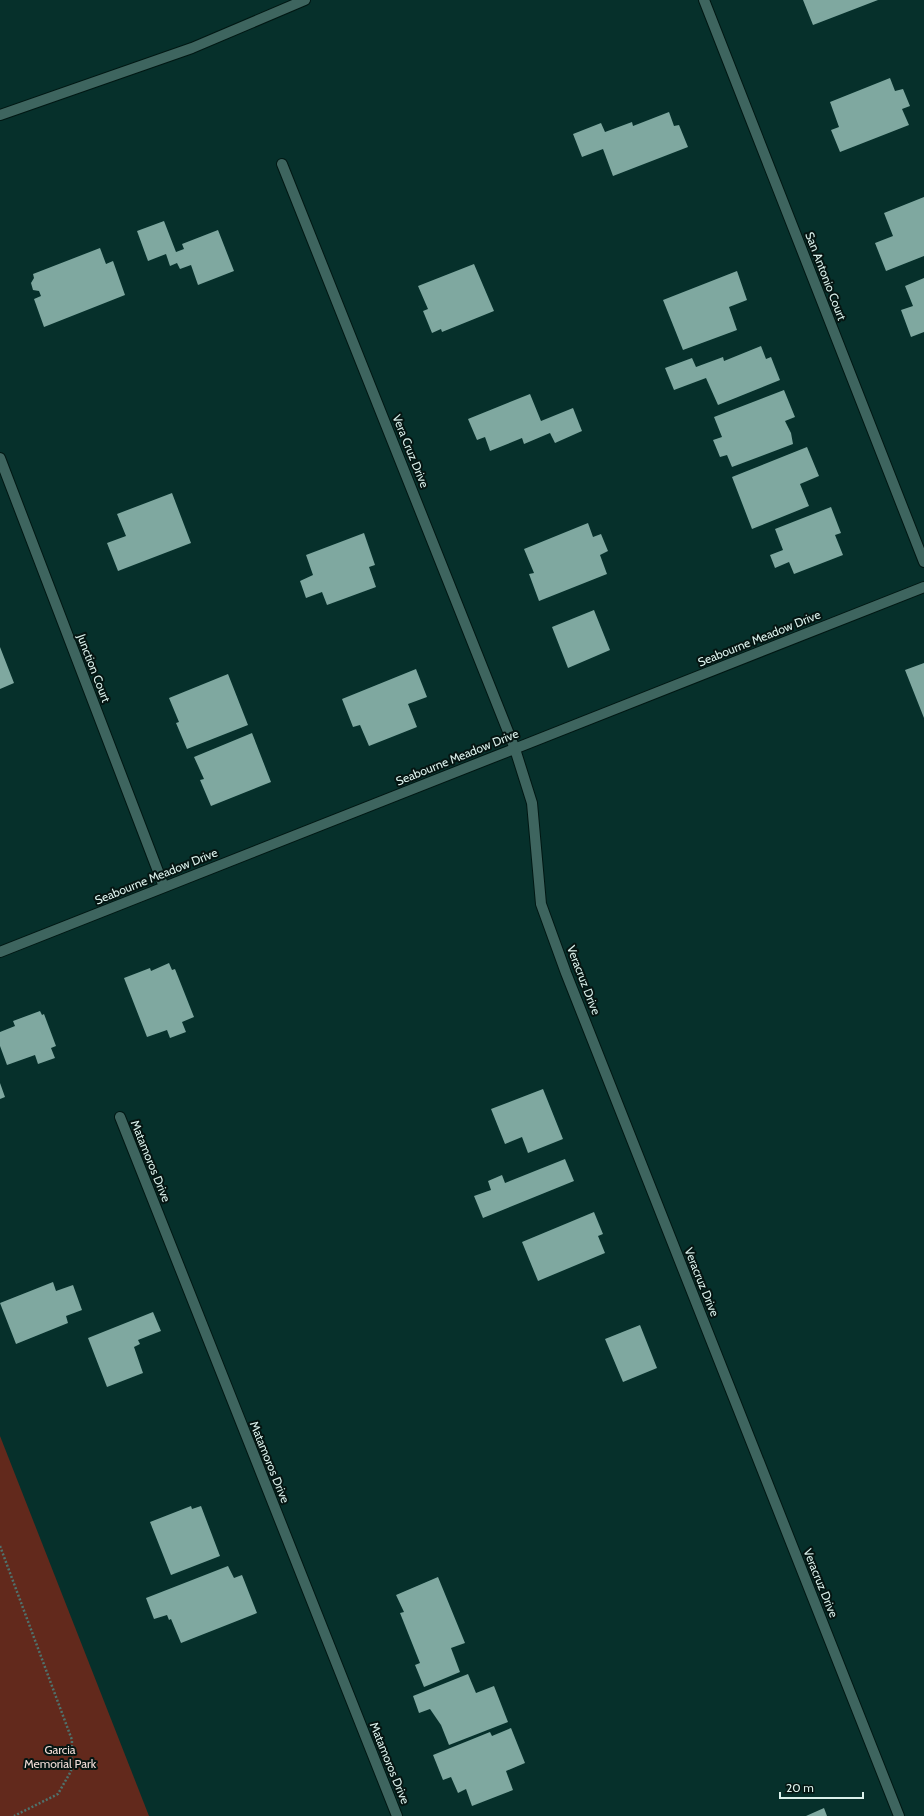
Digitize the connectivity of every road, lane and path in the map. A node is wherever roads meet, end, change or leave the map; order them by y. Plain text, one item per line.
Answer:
1 (305, 0) edge
2 (704, 0) edge
3 (0, 115) edge
4 (282, 164) dead end
5 (0, 458) edge
6 (924, 562) edge
7 (924, 586) edge
8 (515, 749) junction
9 (164, 887) junction
10 (0, 952) edge
11 (120, 1117) dead end
12 (0, 1546) edge
13 (14, 1816) edge
14 (397, 1816) edge
15 (899, 1816) edge

1 - 3 street
2 - 6 street, San Antonio Court
4 - 8 street, Vera Cruz Drive
5 - 9 street, Junction Court
7 - 8 street, Seabourne Meadow Drive
8 - 9 street, Seabourne Meadow Drive
8 - 15 street, Veracruz Drive
9 - 10 street, Seabourne Meadow Drive
11 - 14 street, Matamoros Drive
12 - 13 path

